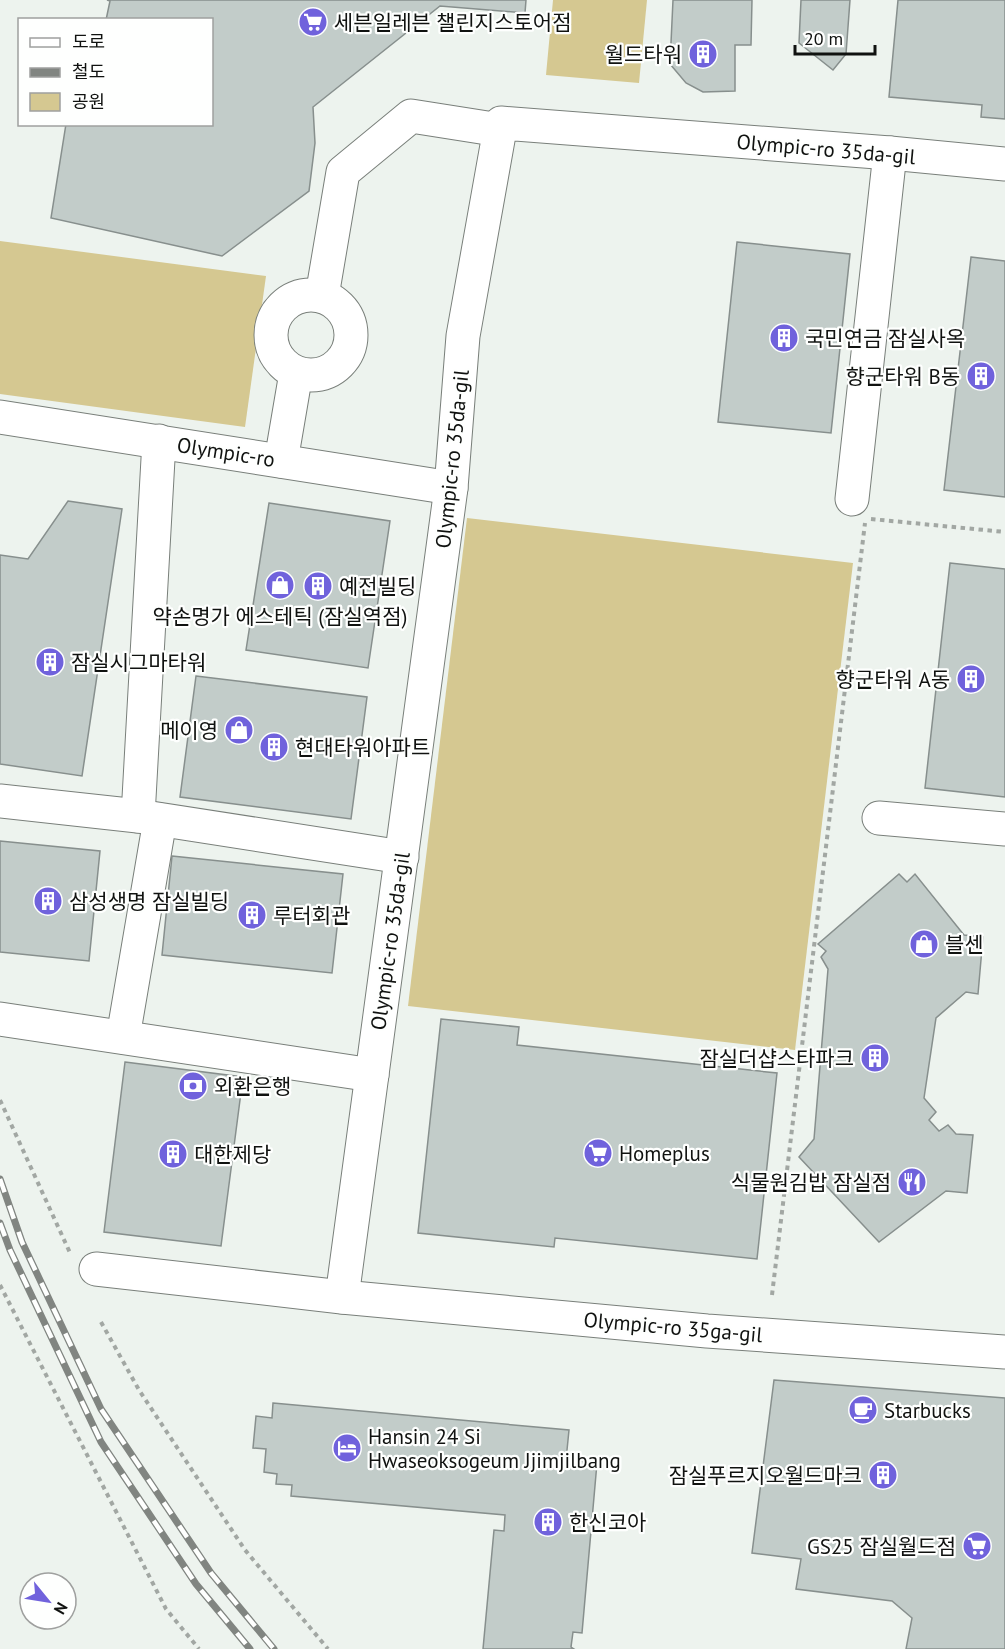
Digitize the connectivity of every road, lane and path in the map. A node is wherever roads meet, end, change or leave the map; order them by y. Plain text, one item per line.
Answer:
1 (500, 130) junction
2 (890, 153) junction
3 (1005, 164) edge
4 (322, 296) junction
5 (296, 373) junction
6 (0, 417) edge
7 (159, 441) junction
8 (281, 461) junction
9 (451, 488) junction
10 (852, 499) dead end
11 (1005, 532) edge
12 (0, 801) edge
13 (149, 818) junction
14 (879, 818) dead end
15 (1005, 829) edge
16 (402, 857) junction
17 (0, 1018) edge
18 (123, 1037) junction
19 (372, 1075) junction
20 (0, 1100) edge
21 (85, 1264) joint
22 (0, 1286) edge
23 (772, 1295) dead end
24 (342, 1297) junction
25 (101, 1322) dead end
26 (1005, 1352) edge
27 (199, 1649) edge
28 (328, 1649) edge

1 - 2 street, Olympic-ro 35da-gil
1 - 4 street
1 - 9 street, Olympic-ro 35da-gil
2 - 3 street, Olympic-ro 35da-gil
2 - 10 street
4 - 5 street
4 - 5 street
5 - 8 street
6 - 7 street, Olympic-ro
7 - 8 street, Olympic-ro
7 - 13 street
8 - 9 street, Olympic-ro
9 - 16 street, Olympic-ro 35da-gil
11 - 23 path
12 - 13 street
13 - 16 street
13 - 18 street
14 - 15 street
16 - 19 street, Olympic-ro 35da-gil
17 - 18 street
18 - 19 street
19 - 24 street, Olympic-ro 35da-gil
20 - 21 path
21 - 24 street, Olympic-ro 35ga-gil
22 - 27 path
24 - 26 street, Olympic-ro 35ga-gil
25 - 28 path

